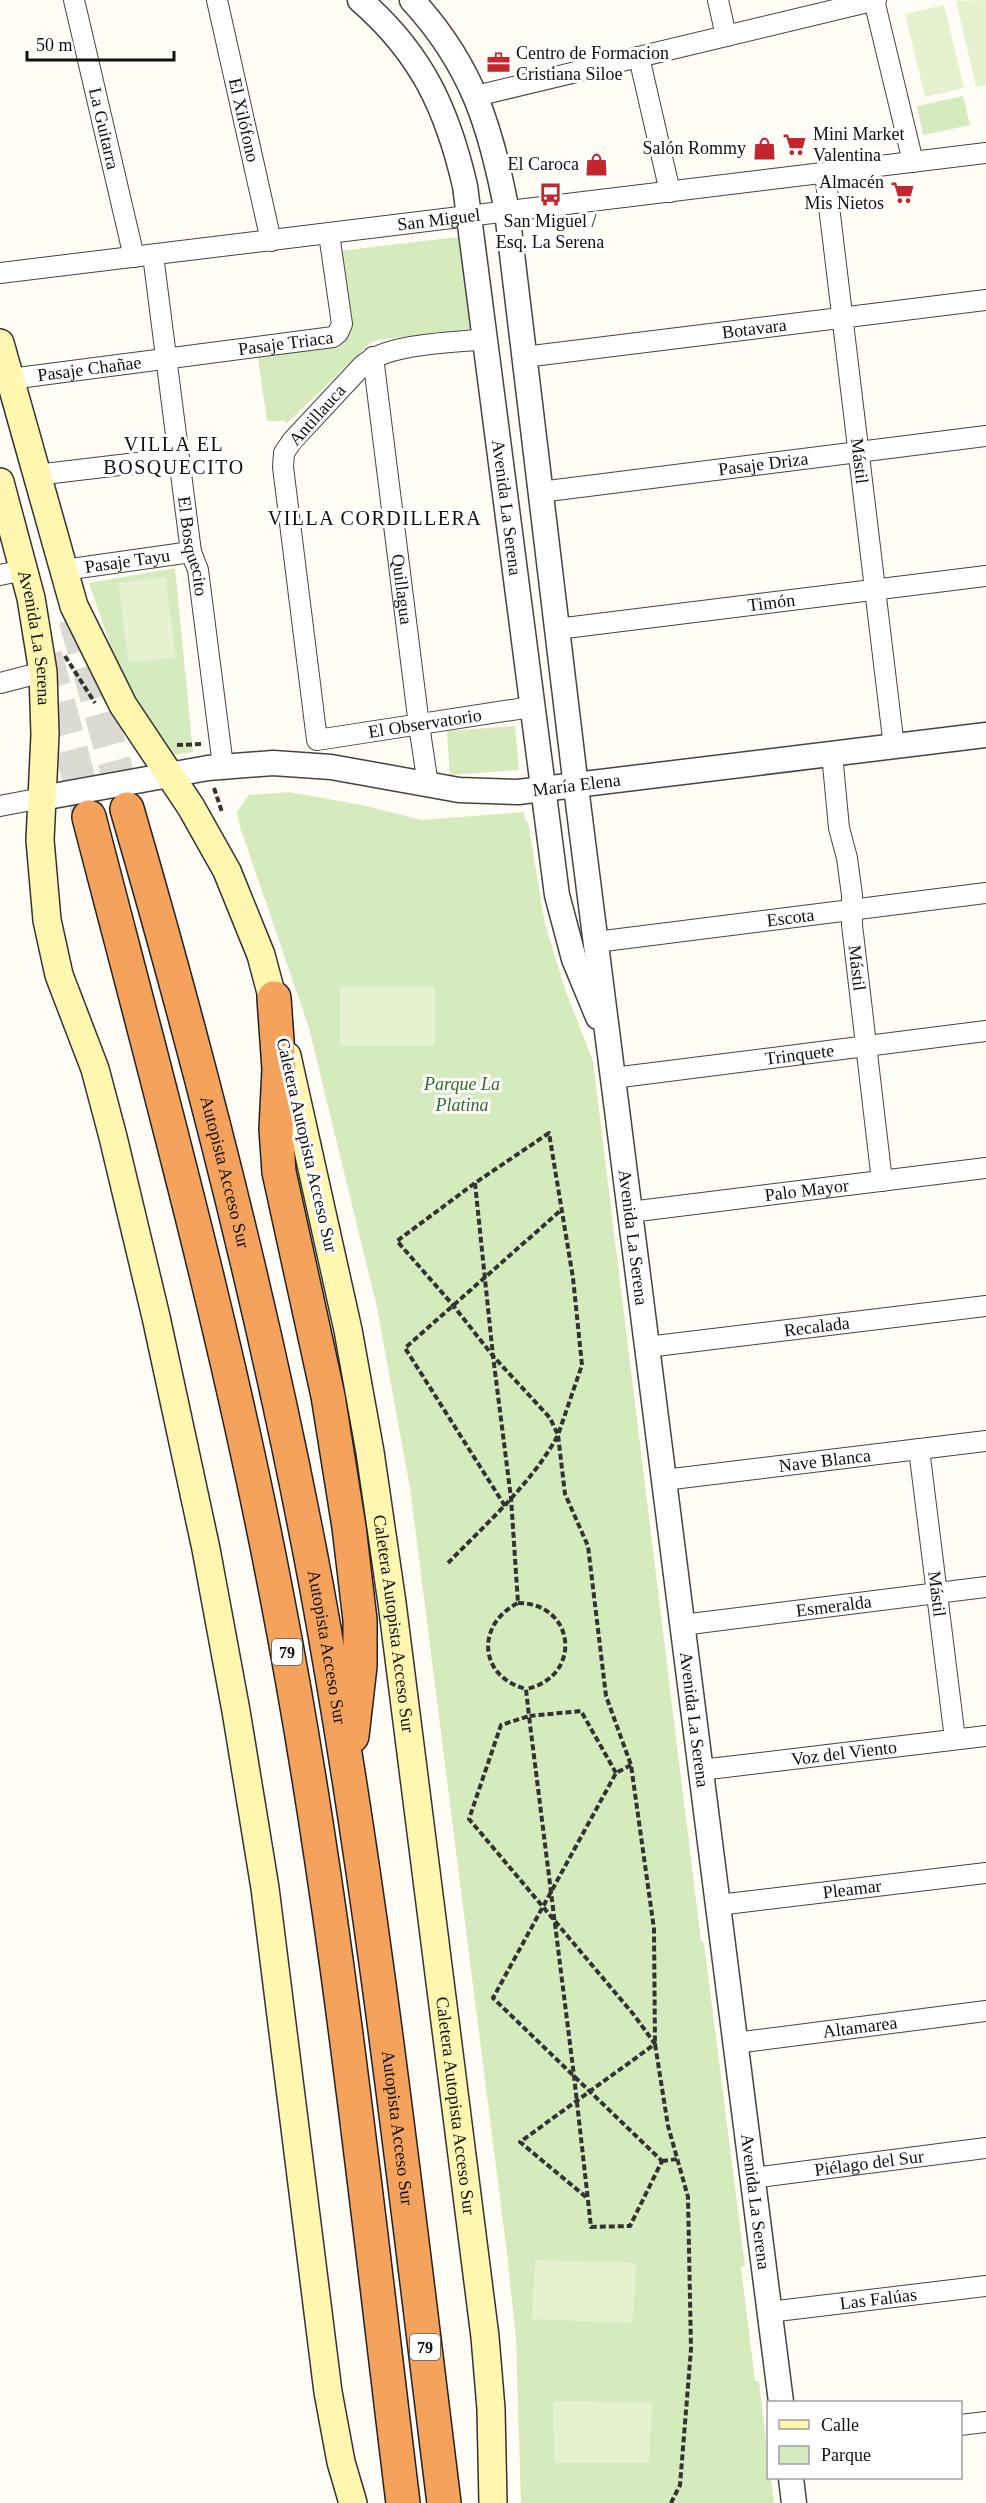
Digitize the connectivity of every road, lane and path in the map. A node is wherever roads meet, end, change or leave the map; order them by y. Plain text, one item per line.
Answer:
1 (74, 0) edge
2 (217, 0) edge
3 (411, 0) edge
4 (718, 0) edge
5 (875, 0) edge
6 (370, 3) edge
7 (726, 36) junction
8 (639, 57) junction
9 (476, 96) junction
10 (986, 153) edge
11 (913, 162) junction
12 (825, 173) junction
13 (670, 192) junction
14 (507, 212) junction
15 (471, 217) junction
16 (329, 234) junction
17 (271, 241) junction
18 (143, 256) junction
19 (0, 273) edge
20 (986, 300) edge
21 (842, 317) junction
22 (486, 339) junction
23 (0, 343) edge
24 (373, 357) junction
25 (524, 357) junction
26 (166, 360) junction
27 (10, 379) junction
28 (986, 436) edge
29 (859, 452) junction
30 (179, 458) junction
31 (36, 475) junction
32 (0, 482) edge
33 (540, 492) junction
34 (191, 552) junction
35 (64, 570) junction
36 (12, 573) edge
37 (986, 576) edge
38 (875, 590) junction
39 (557, 629) junction
40 (43, 672) junction
41 (0, 683) edge
42 (531, 707) junction
43 (418, 725) junction
44 (986, 735) edge
45 (316, 740) joint
46 (894, 747) junction
47 (832, 754) junction
48 (224, 766) junction
49 (169, 774) junction
50 (428, 785) junction
51 (576, 787) junction
52 (542, 790) junction
53 (42, 798) junction
54 (0, 806) edge
55 (127, 808) tunnel mouth
56 (89, 817) tunnel mouth
57 (986, 893) edge
58 (852, 910) junction
59 (596, 942) junction
60 (274, 998) junction
61 (986, 1031) edge
62 (608, 1038) junction
63 (866, 1046) junction
64 (613, 1078) junction
65 (986, 1168) edge
66 (882, 1181) junction
67 (475, 1183) junction
68 (560, 1210) junction
69 (630, 1212) junction
70 (486, 1276) junction
71 (452, 1304) junction
72 (986, 1306) edge
73 (647, 1347) junction
74 (493, 1356) junction
75 (558, 1434) junction
76 (986, 1441) edge
77 (919, 1449) junction
78 (664, 1480) junction
79 (511, 1498) junction
80 (505, 1506) junction
81 (448, 1563) dead end
82 (986, 1587) edge
83 (937, 1593) junction
84 (518, 1603) junction
85 (682, 1625) junction
86 (526, 1689) junction
87 (529, 1716) junction
88 (986, 1736) edge
89 (955, 1739) junction
90 (631, 1765) junction
91 (701, 1770) junction
92 (616, 1773) junction
93 (351, 1795) junction
94 (986, 1873) edge
95 (551, 1891) junction
96 (718, 1905) junction
97 (542, 1906) junction
98 (555, 1923) junction
99 (986, 2011) edge
100 (735, 2043) junction
101 (655, 2044) junction
102 (574, 2076) junction
103 (590, 2092) junction
104 (577, 2100) junction
105 (986, 2148) edge
106 (678, 2159) junction
107 (662, 2161) junction
108 (752, 2178) junction
109 (586, 2197) junction
110 (986, 2286) edge
111 (770, 2312) junction
112 (781, 2401) edge
113 (986, 2422) edge
114 (962, 2425) edge
115 (791, 2479) edge
116 (353, 2503) edge
117 (403, 2503) edge
118 (444, 2503) edge
119 (493, 2503) edge
120 (671, 2503) edge
121 (794, 2503) edge

1 - 18 street, La Guitarra
2 - 17 street, El Xilófono
3 - 9 street, Avenida La Serena
4 - 7 street
5 - 7 street
5 - 11 street
6 - 15 street, Avenida La Serena
7 - 8 street
8 - 9 street
8 - 13 street
9 - 14 street, Avenida La Serena
10 - 11 street, San Miguel
11 - 12 street, San Miguel
12 - 13 street, San Miguel
12 - 21 street, Mástil
13 - 14 street, San Miguel
14 - 15 street, San Miguel
14 - 25 street, Avenida La Serena
15 - 16 street, San Miguel
15 - 22 street, Avenida La Serena
16 - 17 street, San Miguel
16 - 26 street, Pasaje Triaca
17 - 18 street, San Miguel
18 - 19 street, San Miguel
18 - 26 street, El Bosquecito
20 - 21 street, Botavara
21 - 25 street, Botavara
21 - 29 street, Mástil
22 - 24 street, Antillauca
22 - 42 street, Avenida La Serena
23 - 27 main road
24 - 43 street, Quillagua
24 - 45 street, Antillauca
25 - 33 street, Avenida La Serena
26 - 27 street, Pasaje Chañae
26 - 30 street, El Bosquecito
27 - 31 main road
28 - 29 street, Pasaje Driza
29 - 33 street, Pasaje Driza
29 - 38 street, Mástil
30 - 31 street
30 - 34 street, El Bosquecito
31 - 35 main road
32 - 36 main road, Avenida La Serena
33 - 39 street, Avenida La Serena
34 - 35 street, Pasaje Tayu
34 - 48 street, El Bosquecito
35 - 49 main road
36 - 40 main road, Avenida La Serena
37 - 38 street, Timón
38 - 39 street, Timón
38 - 46 street, Mástil
39 - 51 street, Avenida La Serena
40 - 41 street
40 - 53 main road, Avenida La Serena
42 - 43 street, El Observatorio
42 - 52 street, Avenida La Serena
43 - 45 street, El Observatorio
43 - 50 street, Quillagua
44 - 46 street, María Elena
46 - 47 street, María Elena
47 - 51 street, María Elena
47 - 58 street, Mástil
48 - 49 street, María Elena
48 - 50 street, María Elena
49 - 53 street, María Elena
49 - 60 main road, Caletera Autopista Acceso Sur
50 - 52 street, María Elena
51 - 52 street, María Elena
51 - 59 street, Avenida La Serena
52 - 62 street, Avenida La Serena
53 - 54 street
53 - 116 main road
55 - 93 highway, Autopista Acceso Sur / 79
56 - 117 highway, 79
57 - 58 street, Escota
58 - 59 street, Escota
58 - 63 street, Mástil
59 - 62 street, Avenida La Serena
60 - 93 highway
60 - 119 main road, Caletera Autopista Acceso Sur
61 - 63 street, Trinquete
62 - 64 street, Avenida La Serena
63 - 64 street, Trinquete
63 - 66 street, Mástil
64 - 69 street, Avenida La Serena
65 - 66 street, Palo Mayor
66 - 69 street, Palo Mayor
67 - 68 path
67 - 70 path
67 - 71 path
68 - 70 path
68 - 75 path
69 - 73 street, Avenida La Serena
70 - 71 path
70 - 74 path
71 - 74 path
71 - 80 path
72 - 73 street, Recalada
73 - 78 street, Avenida La Serena
74 - 75 path
74 - 79 path
75 - 79 path
75 - 90 path
76 - 77 street, Nave Blanca
77 - 78 street, Nave Blanca
77 - 83 street, Mástil
78 - 85 street, Avenida La Serena
79 - 80 path
79 - 84 path
80 - 81 path
82 - 83 street, Esmeralda
83 - 85 street, Esmeralda
83 - 89 street, Mástil
84 - 86 path
84 - 86 path
85 - 91 street, Avenida La Serena
86 - 87 path
87 - 92 path
87 - 95 path
87 - 97 path
88 - 89 street, Voz del Viento
89 - 91 street, Voz del Viento
90 - 92 path
90 - 101 path
91 - 96 street, Avenida La Serena
92 - 95 path
93 - 118 highway, Autopista Acceso Sur / 79
94 - 96 street, Pleamar
95 - 97 path
95 - 98 path
96 - 100 street, Avenida La Serena
97 - 98 path
97 - 102 path
98 - 101 path
98 - 102 path
99 - 100 street, Altamarea
100 - 108 street, Avenida La Serena
101 - 103 path
101 - 106 path
102 - 103 path
102 - 104 path
103 - 104 path
103 - 107 path
104 - 109 path
104 - 109 path
105 - 108 street, Piélago del Sur
106 - 107 path
106 - 120 path
107 - 109 path
108 - 111 street, Avenida La Serena
110 - 111 street, Las Falúas
111 - 112 street, Avenida La Serena
113 - 114 street
115 - 121 street

